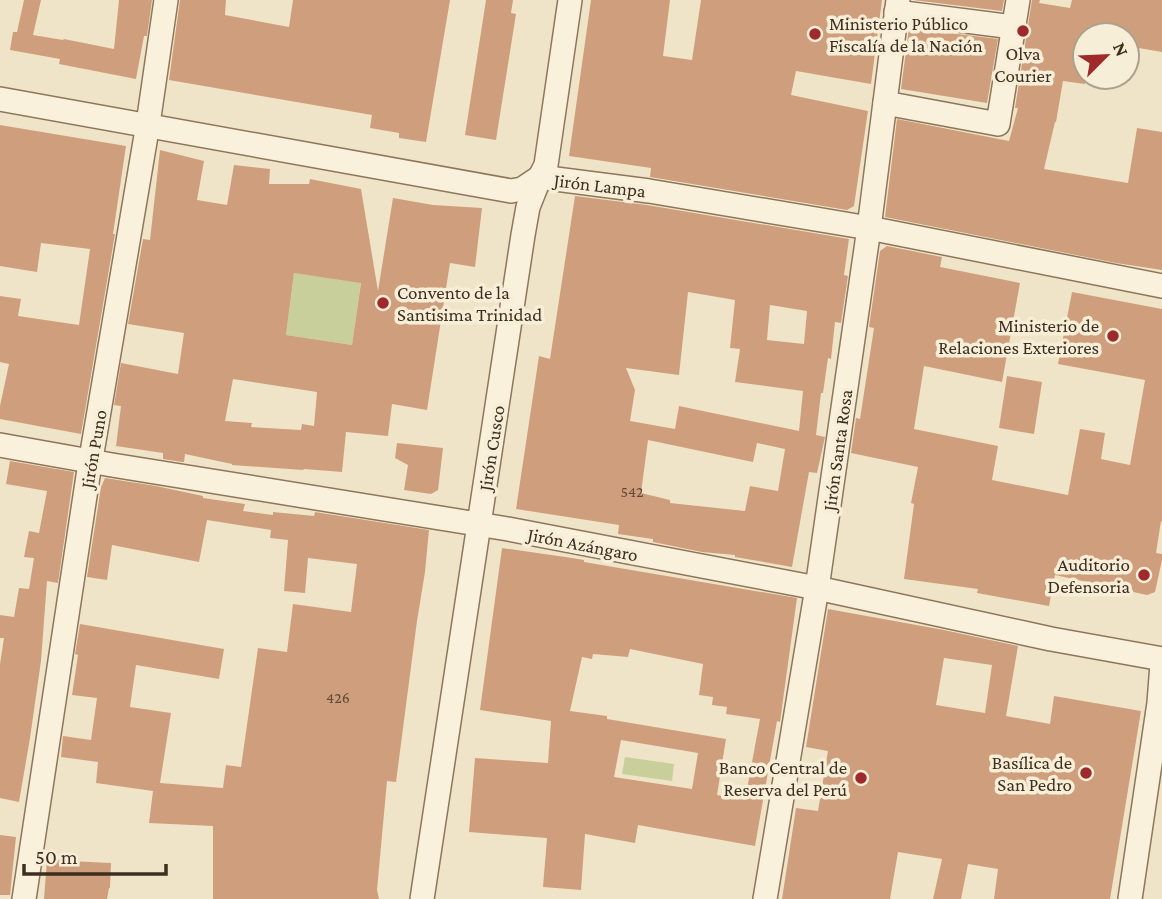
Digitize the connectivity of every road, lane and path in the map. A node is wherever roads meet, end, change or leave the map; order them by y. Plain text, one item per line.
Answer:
1 (166, 0) edge
2 (570, 0) edge
3 (901, 4) edge
4 (1015, 14) edge
5 (0, 99) edge
6 (885, 103) junction
7 (148, 124) junction
8 (540, 177) junction
9 (869, 228) junction
10 (1162, 286) edge
11 (0, 445) edge
12 (90, 461) junction
13 (478, 524) junction
14 (817, 588) junction
15 (1162, 662) edge
16 (23, 899) edge
17 (422, 899) edge
18 (765, 899) edge
19 (1130, 899) edge

1 - 7 street, Jirón Puno
2 - 8 street, Jirón Cusco
3 - 4 street
3 - 6 street, Jirón Santa Rosa
4 - 6 street
5 - 7 street, Jirón Lampa
6 - 9 street, Jirón Santa Rosa
7 - 8 street, Jirón Lampa
7 - 12 street, Jirón Puno
8 - 9 street, Jirón Lampa
8 - 13 street, Jirón Cusco
9 - 10 street, Jirón Lampa
9 - 14 street, Jirón Santa Rosa
11 - 12 street, Jirón Azángaro
12 - 13 street, Jirón Azángaro
12 - 16 street, Jirón Puno
13 - 14 street, Jirón Azángaro
13 - 17 street, Jirón Cusco
14 - 15 street, Jirón Azángaro
14 - 18 street, Jirón Santa Rosa
15 - 19 street

